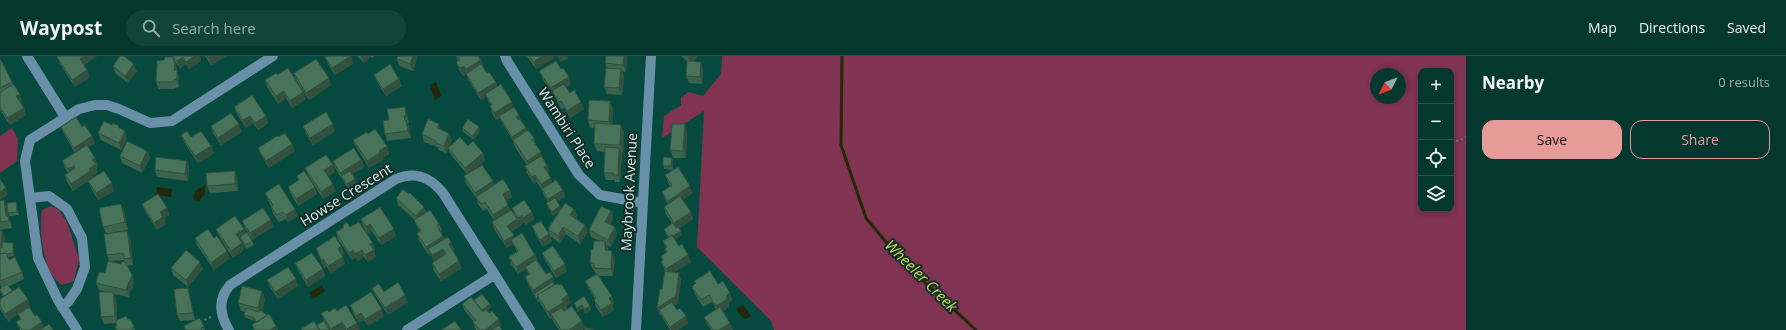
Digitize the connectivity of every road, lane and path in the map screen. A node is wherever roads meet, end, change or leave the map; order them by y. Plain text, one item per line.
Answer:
1 (26, 56) edge
2 (273, 56) edge
3 (505, 56) edge
4 (651, 56) edge
5 (65, 117) junction
6 (1466, 137) edge
7 (1454, 140) edge
8 (30, 198) junction
9 (643, 203) junction
10 (494, 275) junction
11 (62, 307) junction
12 (221, 313) junction
13 (196, 324) edge
14 (77, 330) edge
15 (229, 330) edge
16 (407, 330) edge
17 (530, 330) edge
18 (636, 330) edge

1 - 5 street
2 - 5 street
3 - 9 street, Wambiri Place
4 - 9 street, Maybrook Avenue
5 - 8 street
6 - 7 path
8 - 11 street
8 - 11 street
9 - 18 street, Maybrook Avenue
10 - 12 street, Howse Crescent
10 - 16 street
10 - 17 street, Howse Crescent
11 - 14 street
12 - 13 path
12 - 15 street

